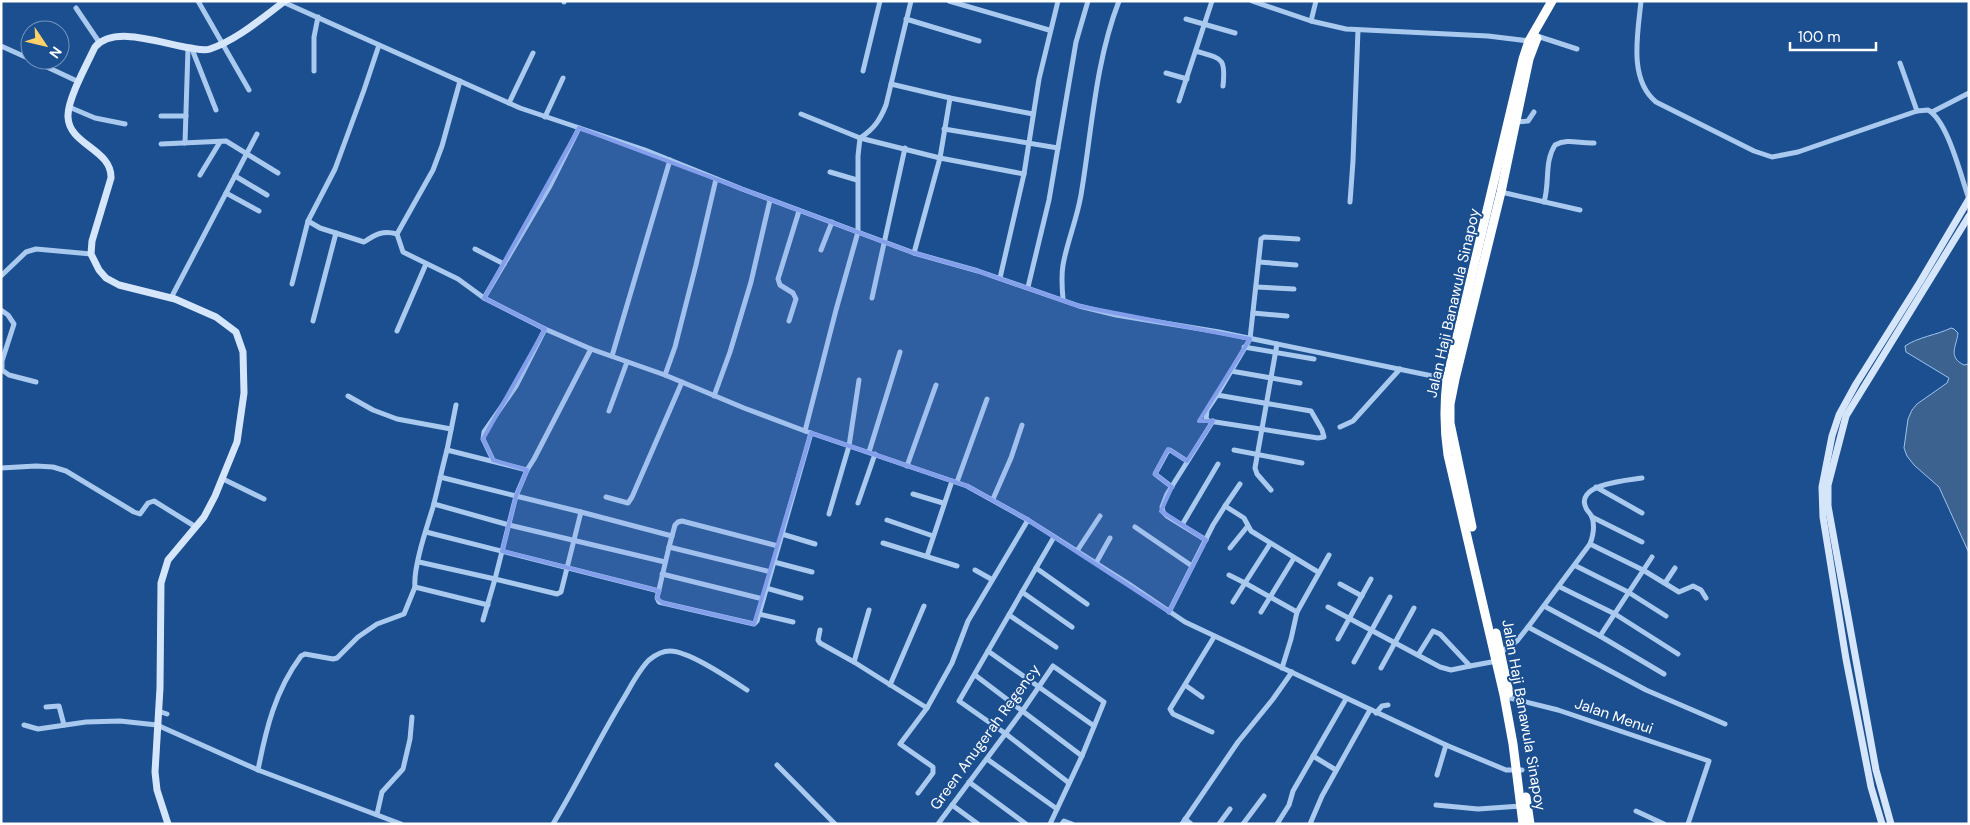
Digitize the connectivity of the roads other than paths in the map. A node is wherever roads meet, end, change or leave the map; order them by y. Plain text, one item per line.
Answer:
1 (198, 1) edge
2 (880, 1) edge
3 (911, 1) edge
4 (949, 1) edge
5 (1057, 1) edge
6 (1088, 1) edge
7 (1119, 1) edge
8 (1212, 1) edge
9 (1252, 1) edge
10 (1316, 1) edge
11 (1552, 1) edge
12 (1558, 1) edge
13 (1641, 1) edge
14 (284, 2) edge
15 (76, 8) dead end
16 (318, 17) junction
17 (1186, 18) dead end
18 (906, 19) junction
19 (1311, 21) junction
20 (1204, 25) junction
21 (1050, 30) junction
22 (1358, 30) junction
23 (1235, 33) dead end
24 (1533, 38) junction
25 (979, 41) dead end
26 (99, 42) junction
27 (221, 43) junction
28 (379, 44) junction
29 (1, 46) edge
30 (190, 48) junction
31 (1577, 49) dead end
32 (1196, 51) junction
33 (533, 53) dead end
34 (20, 54) edge
35 (1526, 59) junction
36 (1900, 63) dead end
37 (53, 70) edge
38 (314, 71) dead end
39 (863, 71) dead end
40 (1166, 73) dead end
41 (563, 78) dead end
42 (1187, 79) junction
43 (460, 81) junction
44 (78, 82) junction
45 (891, 84) junction
46 (1223, 86) dead end
47 (249, 90) dead end
48 (1969, 93) edge
49 (950, 98) junction
50 (1179, 101) dead end
51 (509, 103) junction
52 (69, 108) junction
53 (216, 110) dead end
54 (1917, 111) junction
55 (1534, 112) dead end
56 (1932, 112) junction
57 (801, 114) dead end
58 (1033, 114) junction
59 (161, 116) dead end
60 (186, 116) junction
61 (544, 116) junction
62 (1516, 122) junction
63 (125, 124) dead end
64 (579, 128) junction
65 (944, 129) junction
66 (257, 134) dead end
67 (860, 138) junction
68 (220, 142) junction
69 (185, 143) junction
70 (1029, 143) junction
71 (1594, 143) dead end
72 (161, 144) dead end
73 (905, 148) junction
74 (1058, 148) junction
75 (246, 154) junction
76 (940, 158) junction
77 (670, 160) junction
78 (830, 172) dead end
79 (278, 173) dead end
80 (1024, 174) junction
81 (200, 175) dead end
82 (235, 176) junction
83 (716, 179) junction
84 (857, 180) junction
85 (1501, 192) junction
86 (226, 193) junction
87 (267, 195) dead end
88 (1969, 199) edge
89 (770, 200) junction
90 (1350, 202) dead end
91 (1544, 202) junction
92 (1580, 210) dead end
93 (259, 211) dead end
94 (799, 211) junction
95 (1969, 216) edge
96 (308, 221) junction
97 (832, 222) junction
98 (858, 232) junction
99 (1955, 232) junction
100 (336, 233) junction
101 (397, 234) junction
102 (1298, 239) dead end
103 (883, 242) junction
104 (475, 249) dead end
105 (821, 250) dead end
106 (914, 253) junction
107 (92, 254) junction
108 (1259, 262) junction
109 (426, 264) junction
110 (504, 264) junction
111 (1296, 265) dead end
112 (1, 276) edge
113 (1000, 278) junction
114 (292, 284) dead end
115 (1028, 287) junction
116 (1256, 287) junction
117 (1294, 289) dead end
118 (171, 298) junction
119 (484, 298) junction
120 (872, 298) dead end
121 (1063, 300) junction
122 (1, 310) edge
123 (1253, 313) junction
124 (1287, 316) dead end
125 (313, 321) dead end
126 (789, 321) dead end
127 (545, 329) junction
128 (398, 331) dead end
129 (1250, 339) junction
130 (1277, 344) junction
131 (1244, 347) junction
132 (591, 349) junction
133 (1276, 351) junction
134 (900, 352) dead end
135 (612, 356) junction
136 (1314, 358) dead end
137 (627, 362) junction
138 (1400, 369) junction
139 (1231, 371) junction
140 (665, 375) junction
141 (1272, 378) junction
142 (1448, 379) junction
143 (860, 380) dead end
144 (36, 382) dead end
145 (682, 382) junction
146 (1300, 383) dead end
147 (936, 385) dead end
148 (1217, 395) junction
149 (348, 396) dead end
150 (714, 396) junction
151 (987, 398) dead end
152 (1267, 403) junction
153 (1447, 404) junction
154 (456, 405) dead end
155 (609, 411) dead end
156 (1212, 421) junction
157 (1022, 425) dead end
158 (1340, 427) dead end
159 (451, 429) junction
160 (1262, 430) junction
161 (808, 432) junction
162 (849, 446) junction
163 (447, 450) junction
164 (1234, 450) dead end
165 (869, 452) junction
166 (875, 454) junction
167 (1258, 454) junction
168 (493, 460) junction
169 (1187, 461) junction
170 (1302, 463) dead end
171 (1218, 464) dead end
172 (907, 466) junction
173 (1, 468) edge
174 (527, 470) junction
175 (440, 477) junction
176 (1642, 478) dead end
177 (223, 479) junction
178 (954, 481) junction
179 (1240, 484) dead end
180 (1172, 487) junction
181 (1596, 488) junction
182 (1271, 490) dead end
183 (913, 494) dead end
184 (516, 496) junction
185 (606, 497) dead end
186 (264, 499) dead end
187 (993, 499) junction
188 (858, 503) dead end
189 (1825, 503) junction
190 (434, 504) junction
191 (943, 504) junction
192 (1225, 506) junction
193 (581, 512) junction
194 (1642, 512) dead end
195 (828, 514) dead end
196 (1100, 516) dead end
197 (1592, 517) junction
198 (887, 520) dead end
199 (1028, 520) junction
200 (509, 525) junction
201 (196, 526) junction
202 (1182, 526) junction
203 (1135, 527) dead end
204 (1247, 527) junction
205 (426, 532) junction
206 (782, 534) junction
207 (672, 536) junction
208 (933, 536) junction
209 (1054, 537) junction
210 (1110, 538) dead end
211 (573, 540) junction
212 (1206, 540) junction
213 (1642, 542) dead end
214 (884, 543) dead end
215 (815, 544) dead end
216 (1270, 544) junction
217 (1590, 544) junction
218 (778, 546) junction
219 (669, 547) junction
220 (1230, 548) dead end
221 (502, 551) junction
222 (1077, 551) junction
223 (1329, 555) dead end
224 (927, 556) junction
225 (1652, 557) dead end
226 (1294, 558) junction
227 (418, 562) junction
228 (665, 562) junction
229 (774, 562) junction
230 (1096, 563) junction
231 (957, 566) dead end
232 (1192, 566) junction
233 (1576, 566) junction
234 (567, 568) junction
235 (1036, 568) junction
236 (1675, 568) dead end
237 (975, 570) dead end
238 (1643, 570) junction
239 (771, 572) junction
240 (812, 572) dead end
241 (1318, 572) junction
242 (662, 574) junction
243 (1230, 575) dead end
244 (495, 579) junction
245 (991, 579) junction
246 (1371, 579) dead end
247 (1245, 583) junction
248 (1665, 583) junction
249 (1340, 584) dead end
250 (415, 587) junction
251 (1560, 587) junction
252 (766, 588) junction
253 (659, 591) junction
254 (1022, 592) junction
255 (1628, 592) junction
256 (1362, 596) junction
257 (1269, 597) junction
258 (1390, 597) dead end
259 (801, 598) dead end
260 (1706, 598) dead end
261 (763, 599) junction
262 (1234, 602) dead end
263 (488, 604) junction
264 (1087, 604) dead end
265 (924, 606) dead end
266 (1544, 606) junction
267 (1328, 607) dead end
268 (1414, 608) dead end
269 (869, 610) dead end
270 (1169, 612) junction
271 (1261, 612) dead end
272 (1297, 612) junction
273 (759, 614) junction
274 (1615, 614) junction
275 (1009, 615) junction
276 (1666, 616) dead end
277 (1350, 619) junction
278 (483, 620) dead end
279 (793, 622) dead end
280 (1072, 627) dead end
281 (1528, 627) junction
282 (820, 630) dead end
283 (1372, 631) junction
284 (1600, 636) junction
285 (1214, 637) junction
286 (1338, 639) dead end
287 (1395, 643) junction
288 (1056, 647) dead end
289 (988, 651) junction
290 (1678, 654) dead end
291 (1418, 655) junction
292 (1500, 658) junction
293 (854, 662) junction
294 (1354, 662) dead end
295 (1470, 666) junction
296 (1282, 668) junction
297 (1381, 668) dead end
298 (1292, 672) junction
299 (1664, 674) dead end
300 (975, 675) junction
301 (890, 685) junction
302 (1185, 685) junction
303 (1038, 687) junction
304 (747, 690) dead end
305 (1202, 697) dead end
306 (1510, 698) junction
307 (1346, 699) junction
308 (1388, 705) dead end
309 (46, 707) dead end
310 (927, 708) junction
311 (1022, 710) junction
312 (158, 711) junction
313 (1373, 712) junction
314 (167, 714) dead end
315 (412, 717) dead end
316 (1725, 724) dead end
317 (24, 725) dead end
318 (64, 725) junction
319 (157, 725) junction
320 (1094, 726) junction
321 (1212, 732) dead end
322 (1006, 734) junction
323 (1446, 745) junction
324 (1082, 756) junction
325 (1313, 756) junction
326 (986, 759) junction
327 (777, 765) dead end
328 (258, 770) junction
329 (1336, 770) junction
330 (1520, 770) junction
331 (1437, 775) dead end
332 (969, 782) junction
333 (1069, 783) junction
334 (918, 793) dead end
335 (1264, 796) dead end
336 (952, 805) junction
337 (1436, 805) dead end
338 (1522, 806) junction
339 (1230, 809) dead end
340 (1057, 810) junction
341 (1636, 810) dead end
342 (376, 814) junction
343 (1184, 822) edge
344 (168, 824) edge
345 (400, 824) edge
346 (553, 824) edge
347 (835, 824) edge
348 (938, 824) edge
349 (978, 824) edge
350 (1026, 824) edge
351 (1050, 824) edge
352 (1062, 824) edge
353 (1072, 824) edge
354 (1191, 824) edge
355 (1219, 824) edge
356 (1243, 824) edge
357 (1277, 824) edge
358 (1310, 824) edge
359 (1523, 824) edge
360 (1530, 824) edge
361 (1664, 824) edge
362 (1688, 824) edge
363 (1882, 824) edge
364 (1891, 824) edge

1 - 27 street
2 - 39 street
3 - 18 street
4 - 21 street
5 - 21 street
6 - 74 street
7 - 121 street
8 - 20 street
9 - 19 street
10 - 19 street
11 - 24 highway, Jalan Haji Banawula Sinapoy
12 - 24 highway, Jalan Haji Banawula Sinapoy
13 - 54 street
14 - 16 street
14 - 27 street
15 - 26 street
16 - 28 street
16 - 38 street
17 - 20 street
18 - 25 street
18 - 45 street
19 - 22 street
20 - 23 street
20 - 32 street
21 - 58 street
22 - 24 street
22 - 90 street
24 - 31 street
24 - 35 highway, Jalan Haji Banawula Sinapoy
26 - 30 street
26 - 44 street
27 - 30 street
27 - 47 street
28 - 43 street
28 - 96 street
29 - 34 street
30 - 53 street
30 - 60 street
32 - 42 street
32 - 46 street
33 - 51 street
35 - 62 highway, Jalan Haji Banawula Sinapoy
35 - 142 highway, Jalan Haji Banawula Sinapoy
36 - 54 street
37 - 44 street
40 - 42 street
41 - 61 street
42 - 50 street
43 - 51 street
43 - 101 street
44 - 52 street
45 - 49 street
45 - 67 street
48 - 56 street
49 - 58 street
49 - 65 street
51 - 61 street
52 - 63 street
52 - 107 street
54 - 56 street
55 - 62 street
56 - 88 street
57 - 67 street
58 - 70 street
59 - 60 street
60 - 69 street
61 - 64 street
62 - 85 highway, Jalan Haji Banawula Sinapoy
64 - 77 street
64 - 110 street
65 - 70 street
65 - 76 street
66 - 75 street
67 - 73 street
67 - 84 street
68 - 69 street
68 - 75 street
68 - 81 street
69 - 72 street
70 - 74 street
70 - 80 street
71 - 91 street
73 - 76 street
73 - 103 street
74 - 115 street
75 - 79 street
75 - 82 street
76 - 80 street
76 - 106 street
77 - 83 street
77 - 135 street
78 - 84 street
80 - 113 street
82 - 86 street
82 - 87 street
83 - 89 street
83 - 140 street
84 - 98 street
85 - 91 street
85 - 153 highway, Jalan Haji Banawula Sinapoy
86 - 93 street
86 - 118 street
88 - 99 street
89 - 94 street
89 - 150 street
91 - 92 street
94 - 97 street
94 - 126 street
95 - 99 street
96 - 100 street
96 - 114 street
97 - 98 street
97 - 105 street
98 - 103 street
98 - 161 street
99 - 189 street
100 - 101 street
100 - 125 street
101 - 109 street
102 - 108 street
103 - 106 street
103 - 120 street
104 - 110 street
106 - 113 street
107 - 112 street
107 - 118 street
108 - 111 street
108 - 116 street
109 - 119 street
109 - 128 street
110 - 119 street
113 - 115 street
115 - 121 street
116 - 117 street
116 - 123 street
118 - 177 street
119 - 127 street
121 - 129 street
122 - 144 street
123 - 124 street
123 - 129 street
127 - 132 street
127 - 168 street
129 - 130 street
129 - 131 street
130 - 133 street
130 - 138 street
131 - 133 street
131 - 139 street
132 - 135 street
132 - 174 street
133 - 136 street
133 - 141 street
134 - 165 street
135 - 137 street
137 - 140 street
137 - 155 street
138 - 142 street
138 - 158 street
139 - 141 street
139 - 148 street
140 - 145 street
141 - 146 street
141 - 152 street
142 - 153 highway, Jalan Haji Banawula Sinapoy
143 - 162 street
145 - 150 street
145 - 185 street
147 - 172 street
148 - 152 street
148 - 156 street
149 - 159 street
150 - 161 street
151 - 178 street
152 - 160 street
152 - 160 street
153 - 292 highway, Jalan Haji Banawula Sinapoy
154 - 159 street
156 - 160 street
156 - 169 street
157 - 187 street
159 - 163 street
160 - 167 street
161 - 162 street
161 - 206 street
162 - 165 street
162 - 195 street
163 - 168 street
163 - 175 street
164 - 167 street
165 - 166 street
166 - 172 street
166 - 188 street
167 - 170 street
167 - 182 street
168 - 174 street
169 - 180 street
169 - 180 street
171 - 202 street
172 - 178 street
173 - 201 street
174 - 184 street
175 - 184 street
175 - 190 street
176 - 181 street
177 - 186 street
177 - 201 street
178 - 187 street
178 - 191 street
179 - 192 street
180 - 202 street
181 - 194 street
181 - 197 street
183 - 191 street
184 - 193 street
184 - 200 street
187 - 199 street
189 - 363 street
189 - 364 street
190 - 200 street
190 - 205 street
191 - 208 street
192 - 204 street
192 - 212 street
193 - 207 street
193 - 211 street
196 - 222 street
197 - 213 street
197 - 217 street
198 - 208 street
199 - 209 street
199 - 245 street
200 - 211 street
200 - 221 street
201 - 312 street
202 - 212 street
203 - 232 street
204 - 216 street
204 - 220 street
205 - 221 street
205 - 227 street
206 - 215 street
206 - 218 street
207 - 218 street
207 - 219 street
208 - 224 street
209 - 222 street
209 - 235 street
210 - 230 street
211 - 228 street
211 - 234 street
212 - 232 street
214 - 224 street
216 - 226 street
216 - 247 street
217 - 233 street
217 - 238 street
218 - 229 street
219 - 228 street
219 - 239 street
221 - 234 street
221 - 244 street
222 - 230 street
223 - 241 street
224 - 231 street
225 - 238 street
226 - 241 street
226 - 257 street
227 - 244 street
227 - 250 street
228 - 242 street
229 - 239 street
229 - 240 street
230 - 270 street
232 - 270 street
233 - 251 street
233 - 255 street
234 - 244 street
234 - 253 street
235 - 254 street
235 - 264 street
236 - 248 street
237 - 245 street
238 - 248 street
238 - 255 street
239 - 252 street
241 - 272 street
242 - 253 street
242 - 261 street
243 - 247 street
244 - 263 street
245 - 310 street
246 - 256 street
247 - 257 street
247 - 262 street
248 - 260 street
249 - 256 street
250 - 263 street
250 - 328 street
251 - 266 street
251 - 274 street
252 - 259 street
252 - 261 street
253 - 273 street
254 - 275 street
254 - 280 street
255 - 274 street
255 - 276 street
256 - 277 street
257 - 271 street
257 - 272 street
258 - 283 street
261 - 273 street
263 - 278 street
265 - 301 street
266 - 281 street
266 - 284 street
267 - 277 street
268 - 287 street
269 - 293 street
270 - 285 street
272 - 296 street
273 - 279 street
274 - 284 street
274 - 290 street
275 - 288 street
275 - 289 street
277 - 283 street
277 - 286 street
281 - 292 street
281 - 316 street
282 - 293 street
283 - 287 street
283 - 294 street
284 - 299 street
285 - 296 street
285 - 302 street
287 - 291 street
287 - 297 street
289 - 300 street
289 - 303 street
291 - 295 street
291 - 295 street
292 - 295 street
292 - 306 highway, Jalan Haji Banawula Sinapoy
292 - 330 highway, Jalan Haji Banawula Sinapoy
293 - 301 street
296 - 298 street
298 - 307 street
298 - 343 street
300 - 311 street
300 - 322 street
301 - 310 street
302 - 305 street
302 - 321 street
303 - 311 street, Green Anugerah Regency
303 - 320 street
303 - 320 street, Green Anugerah Regency
304 - 346 street
306 - 330 highway, Jalan Haji Banawula Sinapoy
306 - 362 street, Jalan Menui
307 - 313 street
307 - 325 street
308 - 313 street
309 - 318 street
310 - 334 street
311 - 322 street, Green Anugerah Regency
311 - 324 street
312 - 314 street
312 - 319 street
313 - 323 street
313 - 329 street
315 - 342 street
317 - 318 street
318 - 319 street
319 - 328 street
319 - 344 street
320 - 324 street
322 - 326 street, Green Anugerah Regency
322 - 333 street
323 - 330 street
323 - 331 street
324 - 333 street
325 - 329 street
325 - 357 street
326 - 332 street, Green Anugerah Regency
326 - 340 street
327 - 347 street
328 - 342 street
329 - 358 street
330 - 338 highway, Jalan Haji Banawula Sinapoy
330 - 360 highway, Jalan Haji Banawula Sinapoy
332 - 336 street, Green Anugerah Regency
332 - 350 street
333 - 340 street
335 - 356 street
336 - 348 street, Green Anugerah Regency
336 - 349 street
337 - 338 street
338 - 359 highway, Jalan Haji Banawula Sinapoy
339 - 355 street
340 - 351 street
341 - 361 street
342 - 345 street
343 - 354 street
352 - 353 street

